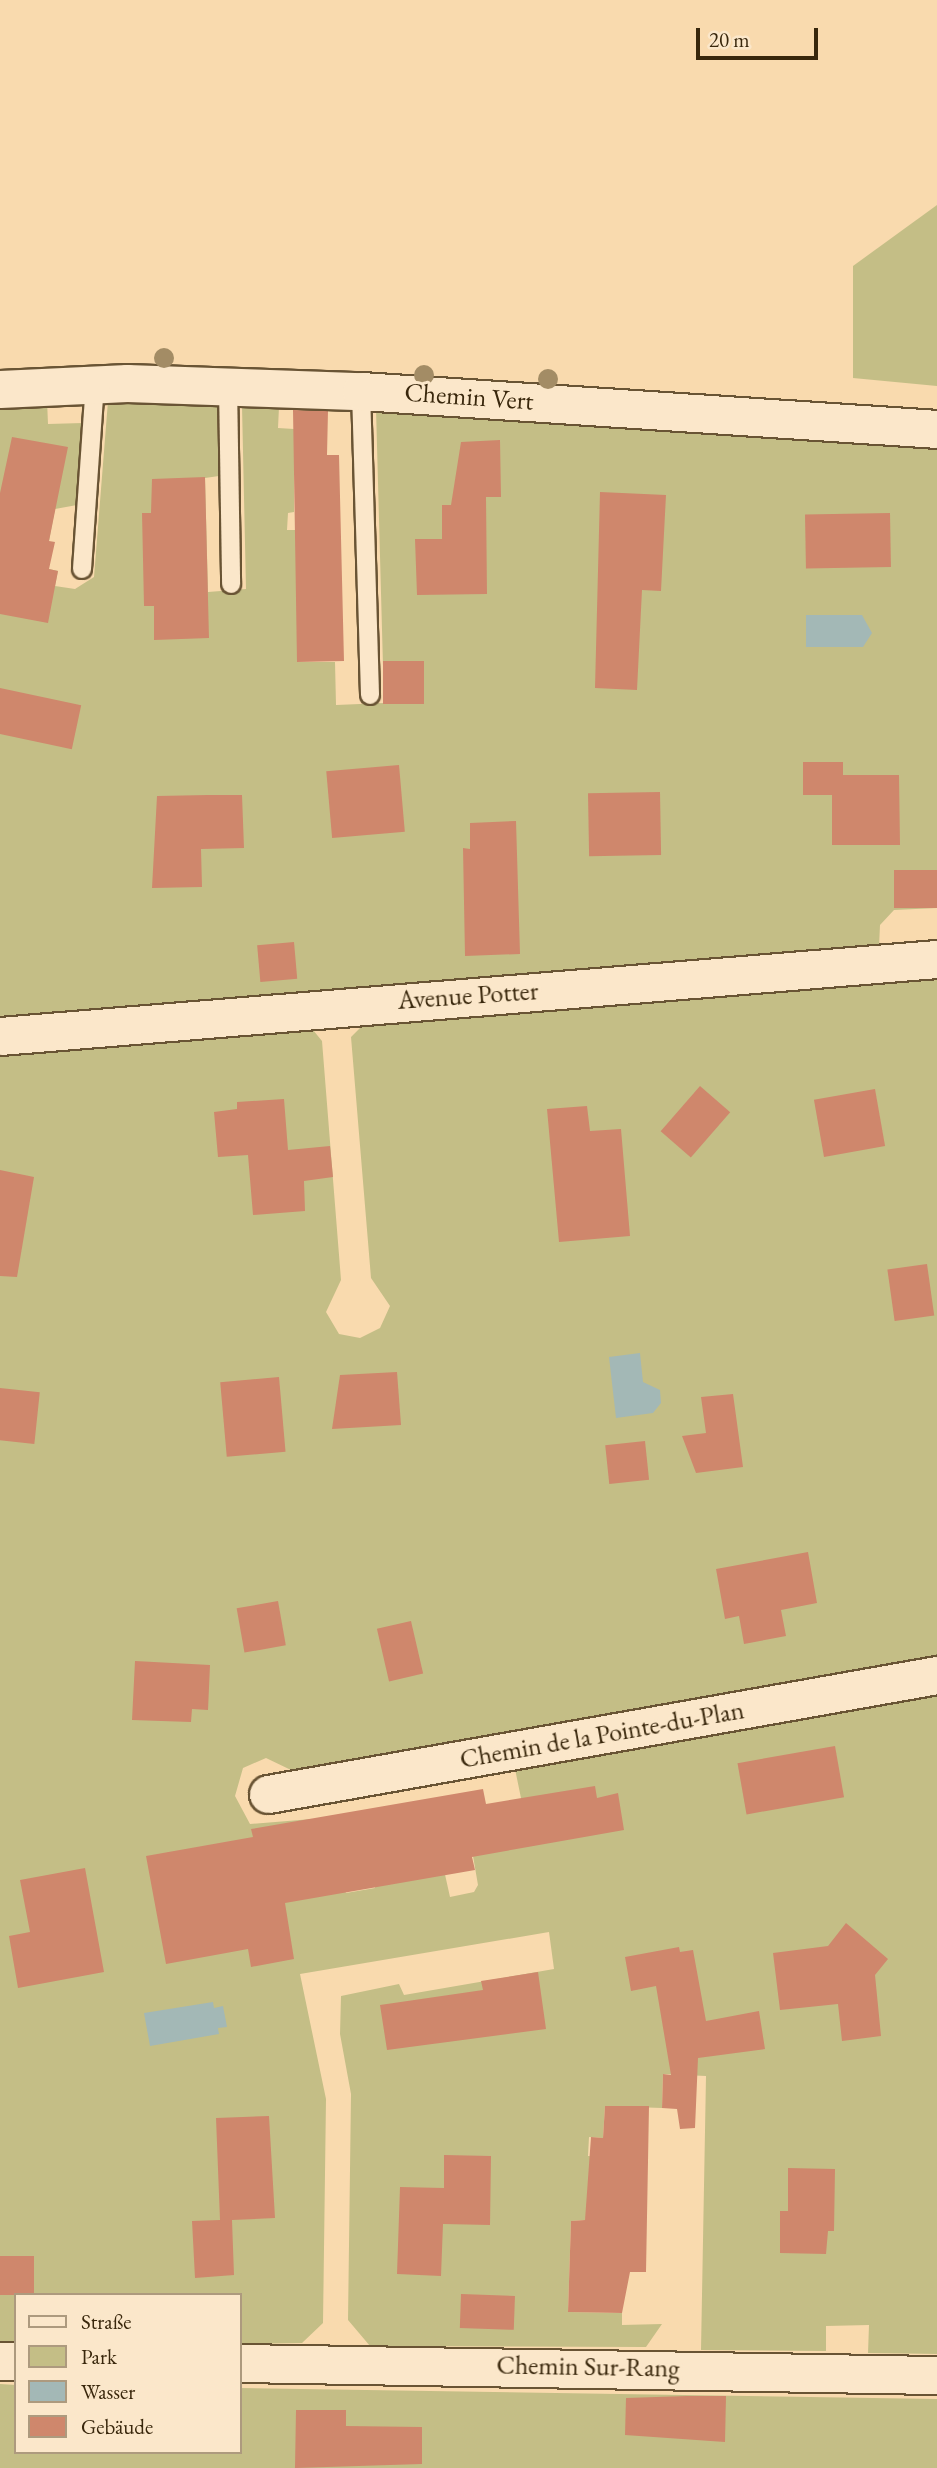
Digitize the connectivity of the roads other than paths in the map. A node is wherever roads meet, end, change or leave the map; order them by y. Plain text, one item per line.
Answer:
1 (95, 385) junction
2 (228, 385) junction
3 (0, 389) edge
4 (361, 391) junction
5 (937, 429) edge
6 (82, 569) dead end
7 (231, 584) dead end
8 (370, 695) dead end
9 (937, 960) edge
10 (0, 1036) edge
11 (937, 1675) edge
12 (268, 1794) dead end
13 (242, 2363) edge
14 (937, 2375) edge

1 - 2 street, Chemin Vert
1 - 3 street, Chemin Vert
1 - 6 lane
2 - 4 street, Chemin Vert
2 - 7 lane
4 - 5 street, Chemin Vert
4 - 8 lane
9 - 10 street, Avenue Potter
11 - 12 street, Chemin de la Pointe-du-Plan
13 - 14 street, Chemin Sur-Rang

